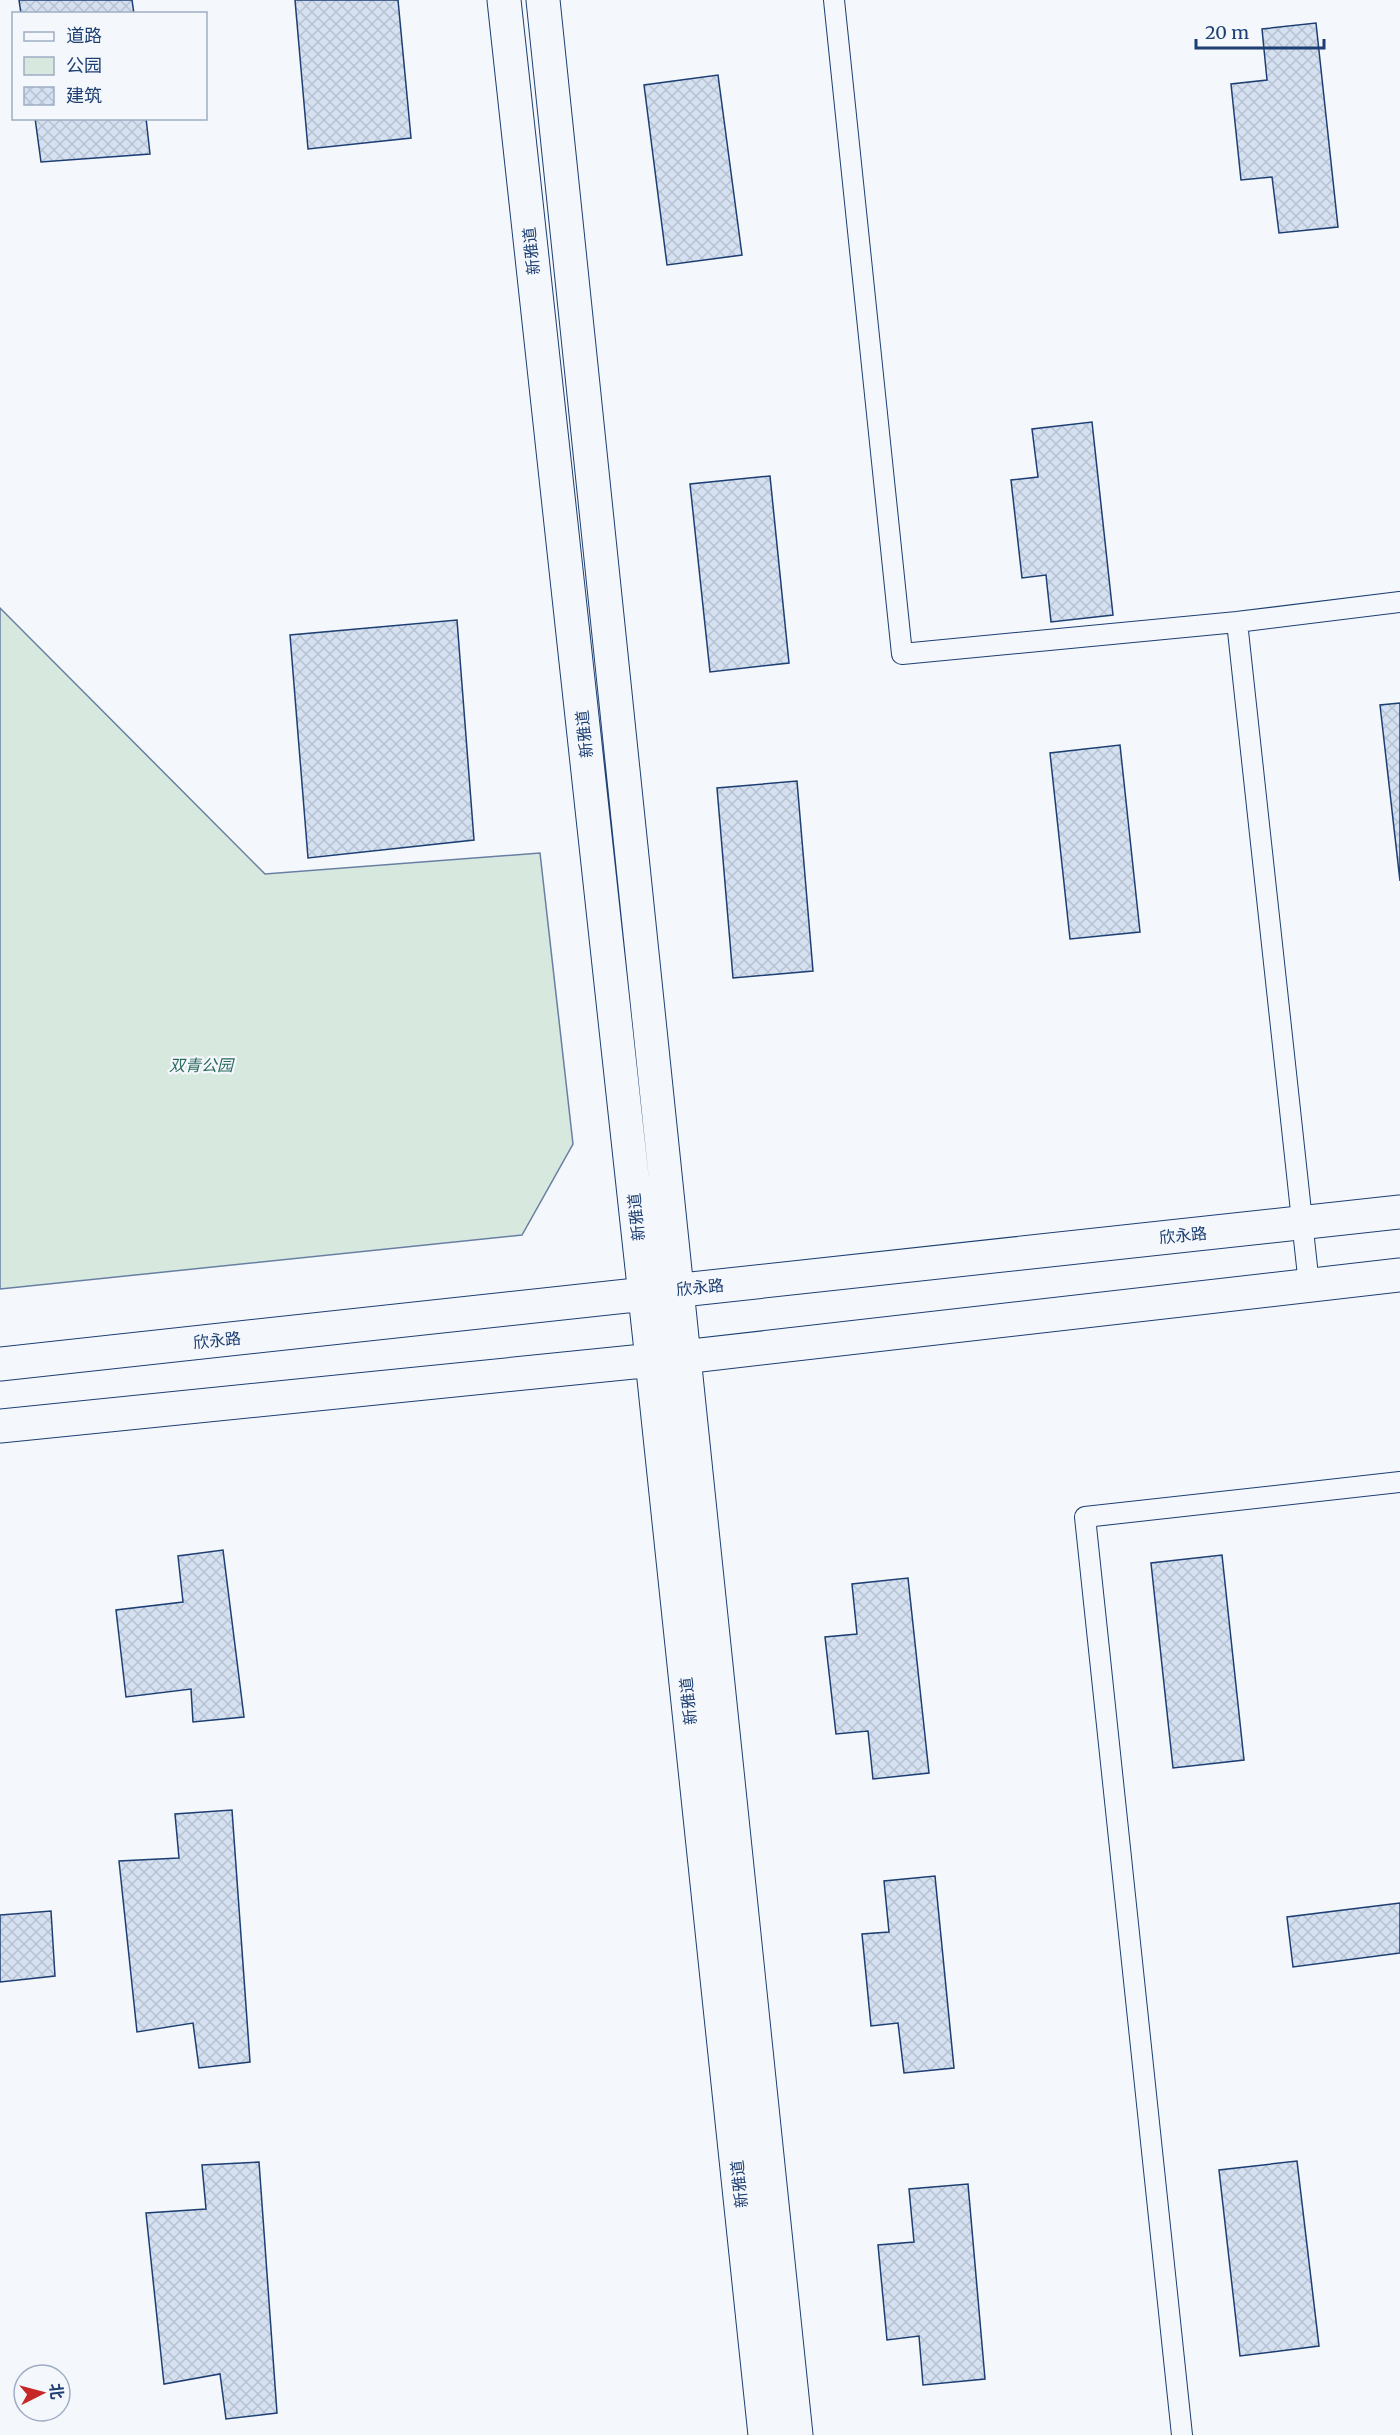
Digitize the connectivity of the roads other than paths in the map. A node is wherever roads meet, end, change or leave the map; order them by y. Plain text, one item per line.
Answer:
1 (504, 0) edge
2 (543, 0) edge
3 (834, 0) edge
4 (1400, 602) edge
5 (1237, 622) junction
6 (1400, 1212) edge
7 (1302, 1222) junction
8 (1400, 1275) edge
9 (1309, 1285) junction
10 (660, 1292) junction
11 (667, 1359) junction
12 (0, 1364) edge
13 (0, 1426) edge
14 (1400, 1482) edge
15 (765, 2435) edge
16 (796, 2435) edge
17 (1182, 2435) edge

1 - 10 street, 新雅道
2 - 10 street, 新雅道
3 - 5 lane
4 - 5 lane
5 - 7 lane
6 - 7 street, 欣永路
7 - 9 lane
7 - 10 street, 欣永路
8 - 9 street
9 - 11 street
10 - 11 street, 新雅道
10 - 12 street, 欣永路
11 - 13 street
11 - 15 street, 新雅道
11 - 16 street, 新雅道
14 - 17 lane

